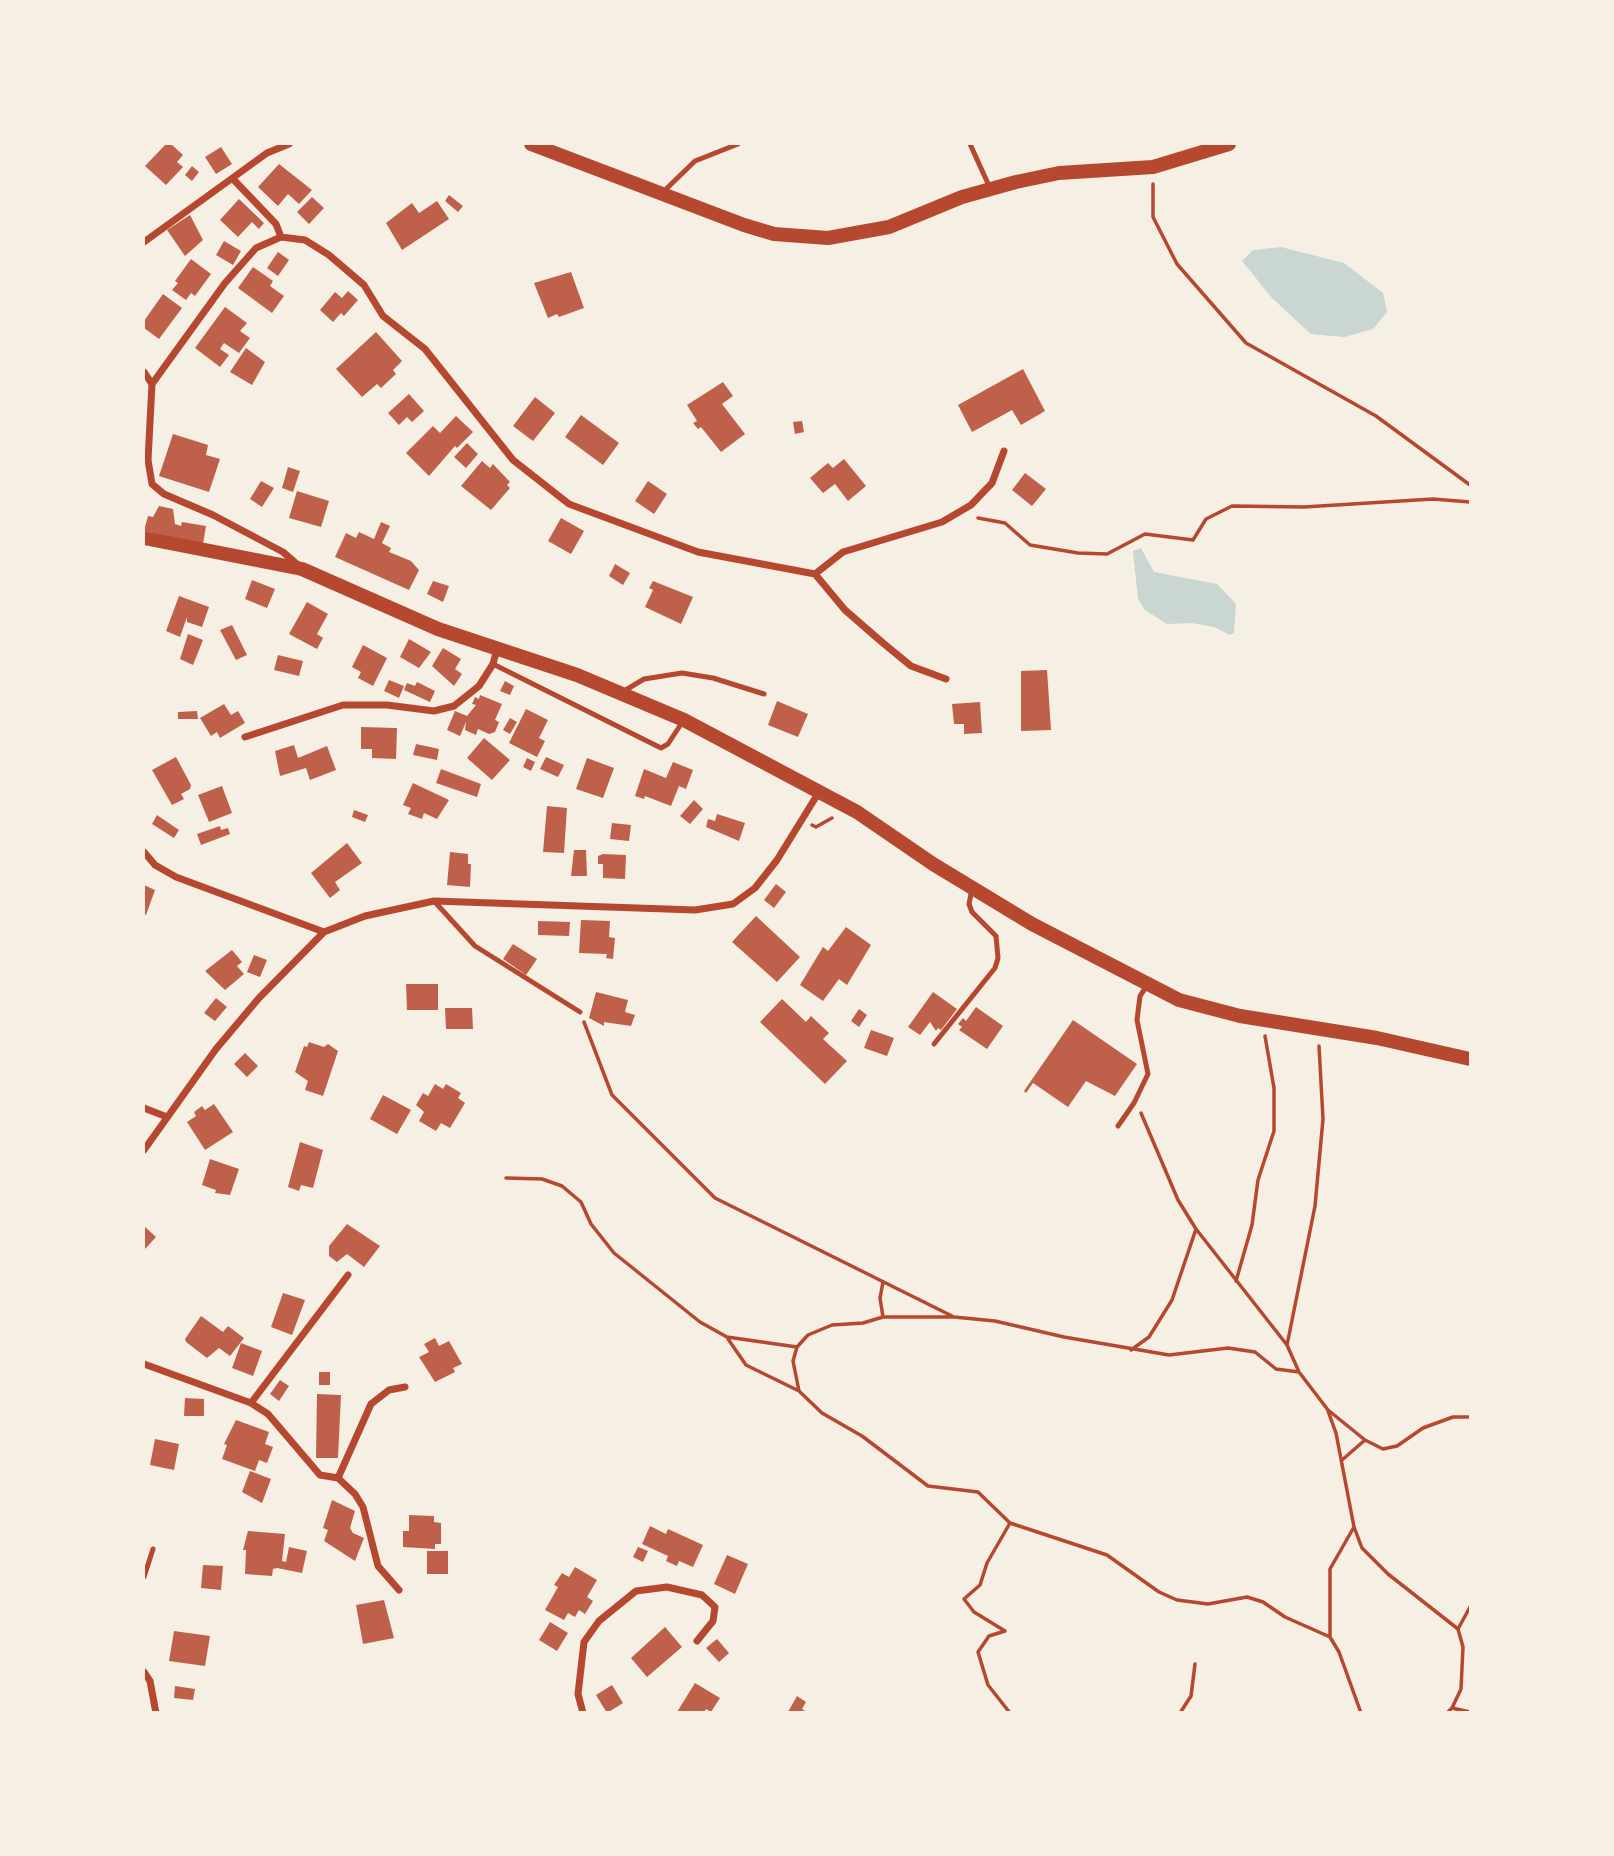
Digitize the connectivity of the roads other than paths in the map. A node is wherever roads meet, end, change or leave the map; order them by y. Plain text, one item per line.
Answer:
1 (289, 144) edge
2 (531, 144) edge
3 (737, 144) edge
4 (970, 144) edge
5 (1229, 144) edge
6 (233, 179) junction
7 (990, 188) junction
8 (660, 194) junction
9 (282, 237) junction
10 (144, 242) edge
11 (144, 372) edge
12 (152, 384) junction
13 (1004, 451) dead end
14 (144, 538) edge
15 (302, 569) junction
16 (815, 574) junction
17 (497, 649) junction
18 (493, 664) junction
19 (946, 680) dead end
20 (621, 693) junction
21 (764, 694) dead end
22 (684, 720) junction
23 (245, 737) dead end
24 (819, 792) junction
25 (144, 852) edge
26 (972, 889) junction
27 (434, 901) junction
28 (324, 932) junction
29 (1148, 984) junction
30 (580, 1012) road end
31 (934, 1044) dead end
32 (1471, 1059) edge
33 (144, 1108) edge
34 (167, 1117) junction
35 (1118, 1126) dead end
36 (144, 1150) edge
37 (348, 1275) dead end
38 (144, 1364) edge
39 (405, 1387) dead end
40 (251, 1403) junction
41 (338, 1478) junction
42 (153, 1549) dead end
43 (144, 1577) edge
44 (399, 1590) dead end
45 (697, 1641) dead end
46 (144, 1672) edge
47 (156, 1713) edge
48 (583, 1713) edge

1 - 6 street
2 - 8 main road
3 - 8 lane
4 - 7 lane
5 - 7 main road
6 - 9 street
6 - 10 street
7 - 8 main road
9 - 12 street
9 - 16 street
11 - 12 street
12 - 15 street
13 - 16 street
14 - 15 main road
15 - 17 main road
16 - 19 street
17 - 18 street
17 - 20 main road
18 - 22 lane
18 - 23 street
20 - 21 lane
20 - 22 main road
22 - 24 main road
24 - 26 main road
24 - 27 street
25 - 28 street
26 - 29 main road
26 - 31 lane
27 - 28 street
27 - 30 lane
28 - 34 street
29 - 32 main road
29 - 35 lane
33 - 34 street
34 - 36 street
37 - 40 street
38 - 40 street
39 - 41 street
40 - 41 street
41 - 44 street
42 - 43 lane
45 - 48 street
46 - 47 street

